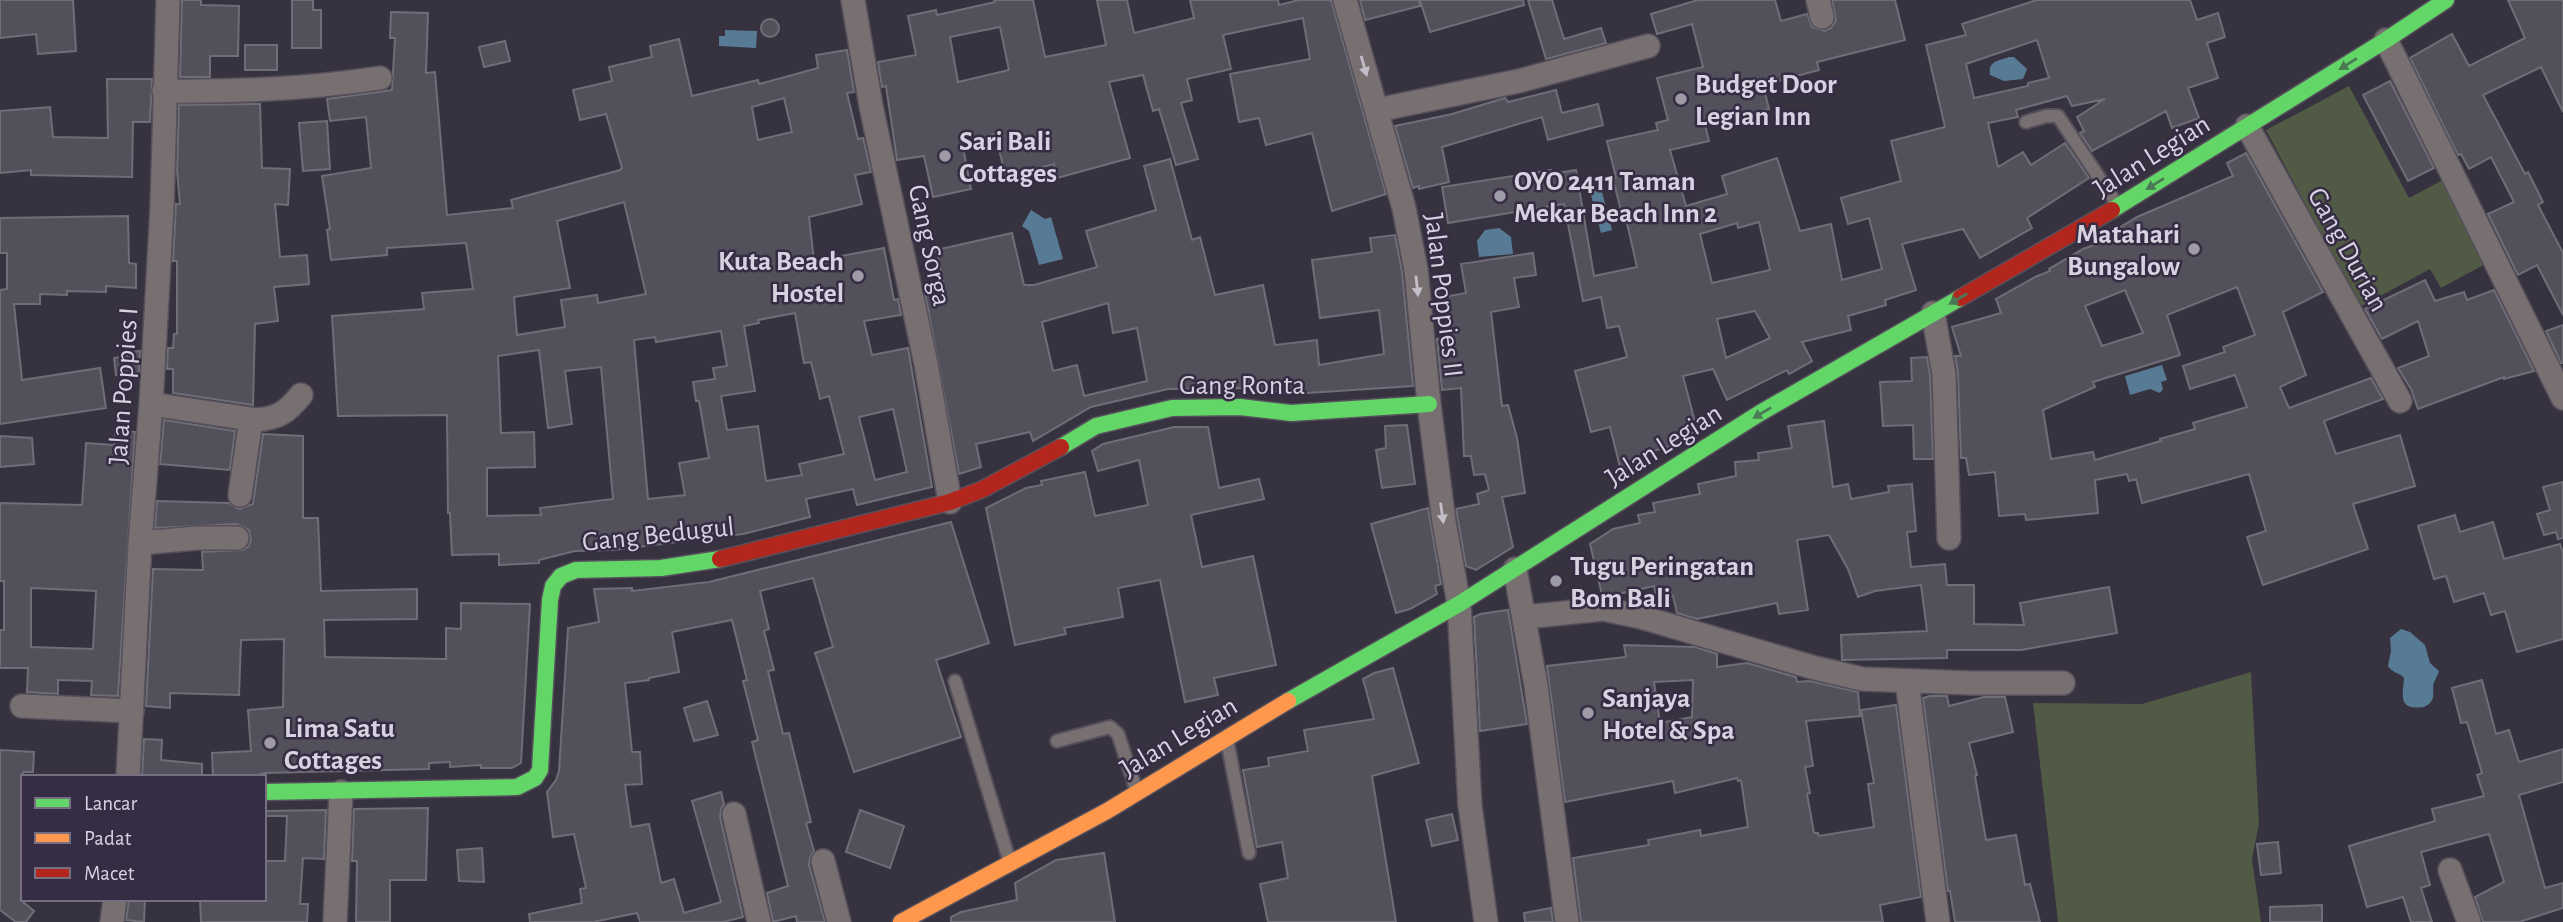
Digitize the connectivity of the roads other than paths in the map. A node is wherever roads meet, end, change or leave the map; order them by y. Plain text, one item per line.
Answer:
1 (168, 0) edge
2 (853, 0) edge
3 (1345, 0) edge
4 (2446, 0) edge
5 (2386, 40) junction
6 (1648, 46) dead end
7 (380, 78) dead end
8 (164, 91) junction
9 (1377, 110) junction
10 (2026, 122) dead end
11 (2247, 126) junction
12 (2119, 206) junction
13 (1933, 313) junction
14 (301, 395) dead end
15 (2563, 398) edge
16 (2400, 401) dead end
17 (151, 404) junction
18 (1429, 404) junction
19 (251, 419) junction
20 (240, 495) dead end
21 (950, 502) junction
22 (237, 538) dead end
23 (1949, 538) dead end
24 (140, 543) junction
25 (1515, 569) junction
26 (1459, 604) junction
27 (1525, 617) junction
28 (954, 681) dead end
29 (1907, 681) junction
30 (2063, 683) dead end
31 (22, 706) dead end
32 (132, 711) junction
33 (1226, 737) junction
34 (1057, 741) dead end
35 (128, 775) edge
36 (266, 792) edge
37 (341, 792) junction
38 (1137, 792) junction
39 (734, 814) dead end
40 (1249, 853) dead end
41 (823, 862) dead end
42 (1010, 863) junction
43 (2451, 870) dead end
44 (115, 901) edge
45 (932, 914) edge
46 (112, 922) edge
47 (335, 922) edge
48 (759, 922) edge
49 (839, 922) edge
50 (901, 922) edge
51 (1486, 922) edge
52 (1567, 922) edge
53 (1938, 922) edge
54 (2469, 922) edge

1 - 8 street, Jalan Poppies I
2 - 21 street, Gang Sorga
3 -> 9 street, Jalan Poppies II
4 - 5 main road, Jalan Legian
5 -> 11 main road, Jalan Legian
5 - 15 street
6 - 9 street
7 - 8 street
8 - 17 street, Jalan Poppies I
9 -> 18 street, Jalan Poppies II
10 - 12 lane
11 -> 12 main road, Jalan Legian
11 - 16 street, Gang Durian
12 -> 13 main road, Jalan Legian
13 - 23 street
13 -> 25 main road, Jalan Legian
14 - 19 street
17 - 19 street
17 - 24 street, Jalan Poppies I
18 - 21 main road, Gang Ronta
18 -> 26 street, Jalan Poppies II
19 - 20 street
21 - 37 main road, Gang Bedugul
22 - 24 street
24 - 32 street, Jalan Poppies I
25 - 26 main road, Jalan Legian
25 - 27 street
26 - 33 main road, Jalan Legian
26 - 51 street, Jalan Poppies II
27 - 29 street
27 - 52 street
28 - 42 lane
29 - 30 street
29 - 53 street
31 - 32 street
32 - 35 street, Jalan Poppies I
33 - 38 main road, Jalan Legian
33 - 40 lane
34 - 38 lane
36 - 37 main road, Gang Bedugul
37 - 47 street
38 - 42 main road, Jalan Legian
39 - 48 street
41 - 49 street
42 - 45 main road, Jalan Legian
43 - 54 street
44 - 46 street
45 - 50 main road, Jalan Legian

